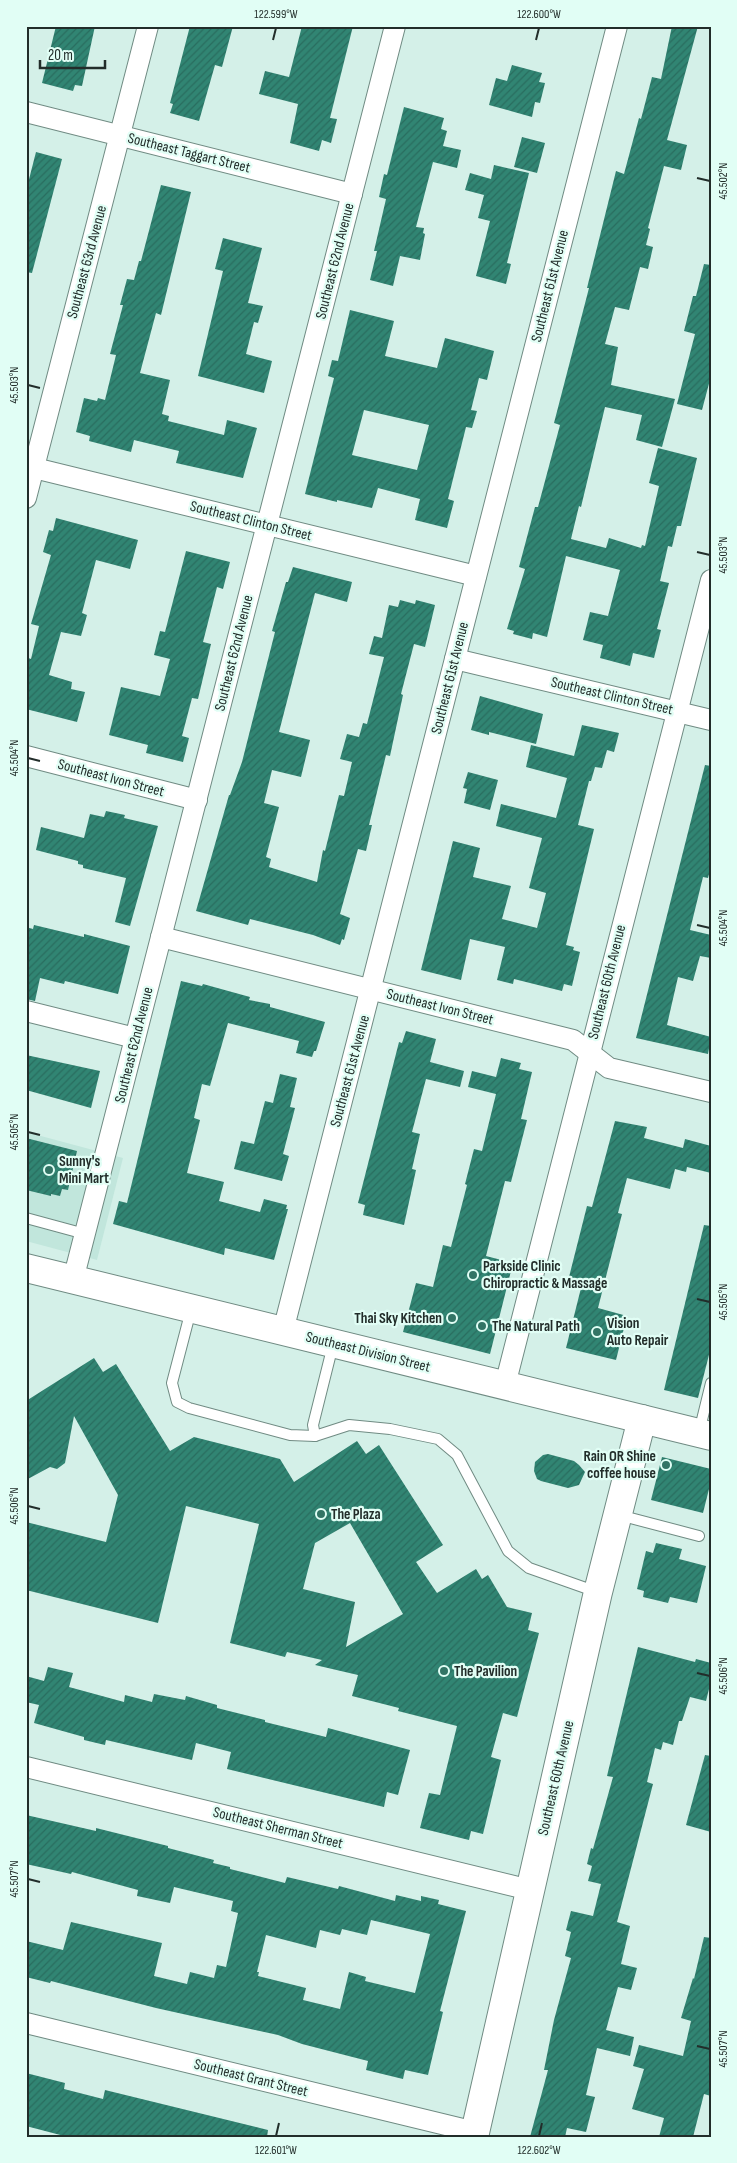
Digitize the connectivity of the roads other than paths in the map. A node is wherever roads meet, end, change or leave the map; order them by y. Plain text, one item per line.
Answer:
1 (148, 26) edge
2 (395, 26) edge
3 (617, 26) edge
4 (26, 112) edge
5 (120, 135) junction
6 (352, 194) junction
7 (30, 467) edge
8 (26, 498) edge
9 (267, 525) junction
10 (476, 576) junction
11 (711, 580) edge
12 (455, 659) junction
13 (677, 712) junction
14 (711, 720) edge
15 (26, 756) edge
16 (196, 800) junction
17 (161, 937) junction
18 (372, 989) junction
19 (26, 1011) edge
20 (136, 1038) junction
21 (589, 1052) junction
22 (711, 1092) edge
23 (26, 1218) edge
24 (86, 1234) junction
25 (26, 1268) edge
26 (73, 1280) junction
27 (192, 1309) junction
28 (283, 1331) junction
29 (333, 1343) junction
30 (711, 1383) edge
31 (505, 1386) junction
32 (642, 1419) junction
33 (705, 1434) edge
34 (315, 1436) junction
35 (618, 1515) junction
36 (699, 1536) dead end
37 (598, 1592) junction
38 (26, 1767) edge
39 (530, 1890) junction
40 (26, 2023) edge
41 (474, 2134) edge

1 - 5 street, Southeast 63rd Avenue
2 - 6 street, Southeast 62nd Avenue
3 - 10 street, Southeast 61st Avenue
4 - 5 street, Southeast Taggart Street
5 - 6 street, Southeast Taggart Street
5 - 7 street, Southeast 63rd Avenue
6 - 9 street, Southeast 62nd Avenue
7 - 8 street, Southeast 63rd Avenue
7 - 9 street, Southeast Clinton Street
9 - 10 street, Southeast Clinton Street
9 - 16 street, Southeast 62nd Avenue
10 - 12 street, Southeast 61st Avenue
11 - 13 street, Southeast 60th Avenue
12 - 13 street, Southeast Clinton Street
12 - 18 street, Southeast 61st Avenue
13 - 14 street, Southeast Clinton Street
13 - 21 street, Southeast 60th Avenue
15 - 16 street, Southeast Ivon Street
16 - 17 street, Southeast 62nd Avenue
17 - 18 street, Southeast Ivon Street
17 - 20 street, Southeast 62nd Avenue
18 - 21 street, Southeast Ivon Street
18 - 28 street, Southeast 61st Avenue
19 - 20 street
20 - 24 street, Southeast 62nd Avenue
21 - 22 street, Southeast Ivon Street
21 - 31 street, Southeast 60th Avenue
23 - 24 lane
24 - 26 street, Southeast 62nd Avenue
25 - 26 main road, Southeast Division Street
26 - 27 main road, Southeast Division Street
27 - 28 main road, Southeast Division Street
27 - 34 lane
28 - 29 main road, Southeast Division Street
29 - 31 main road, Southeast Division Street
29 - 34 lane
30 - 33 lane
31 - 32 main road, Southeast Division Street
32 - 33 main road, Southeast Division Street
32 - 35 main road, Southeast 60th Avenue
34 - 37 lane
35 - 36 lane
35 - 37 main road, Southeast 60th Avenue
37 - 39 main road, Southeast 60th Avenue
38 - 39 street, Southeast Sherman Street
39 - 41 main road, Southeast 60th Avenue
40 - 41 street, Southeast Grant Street

